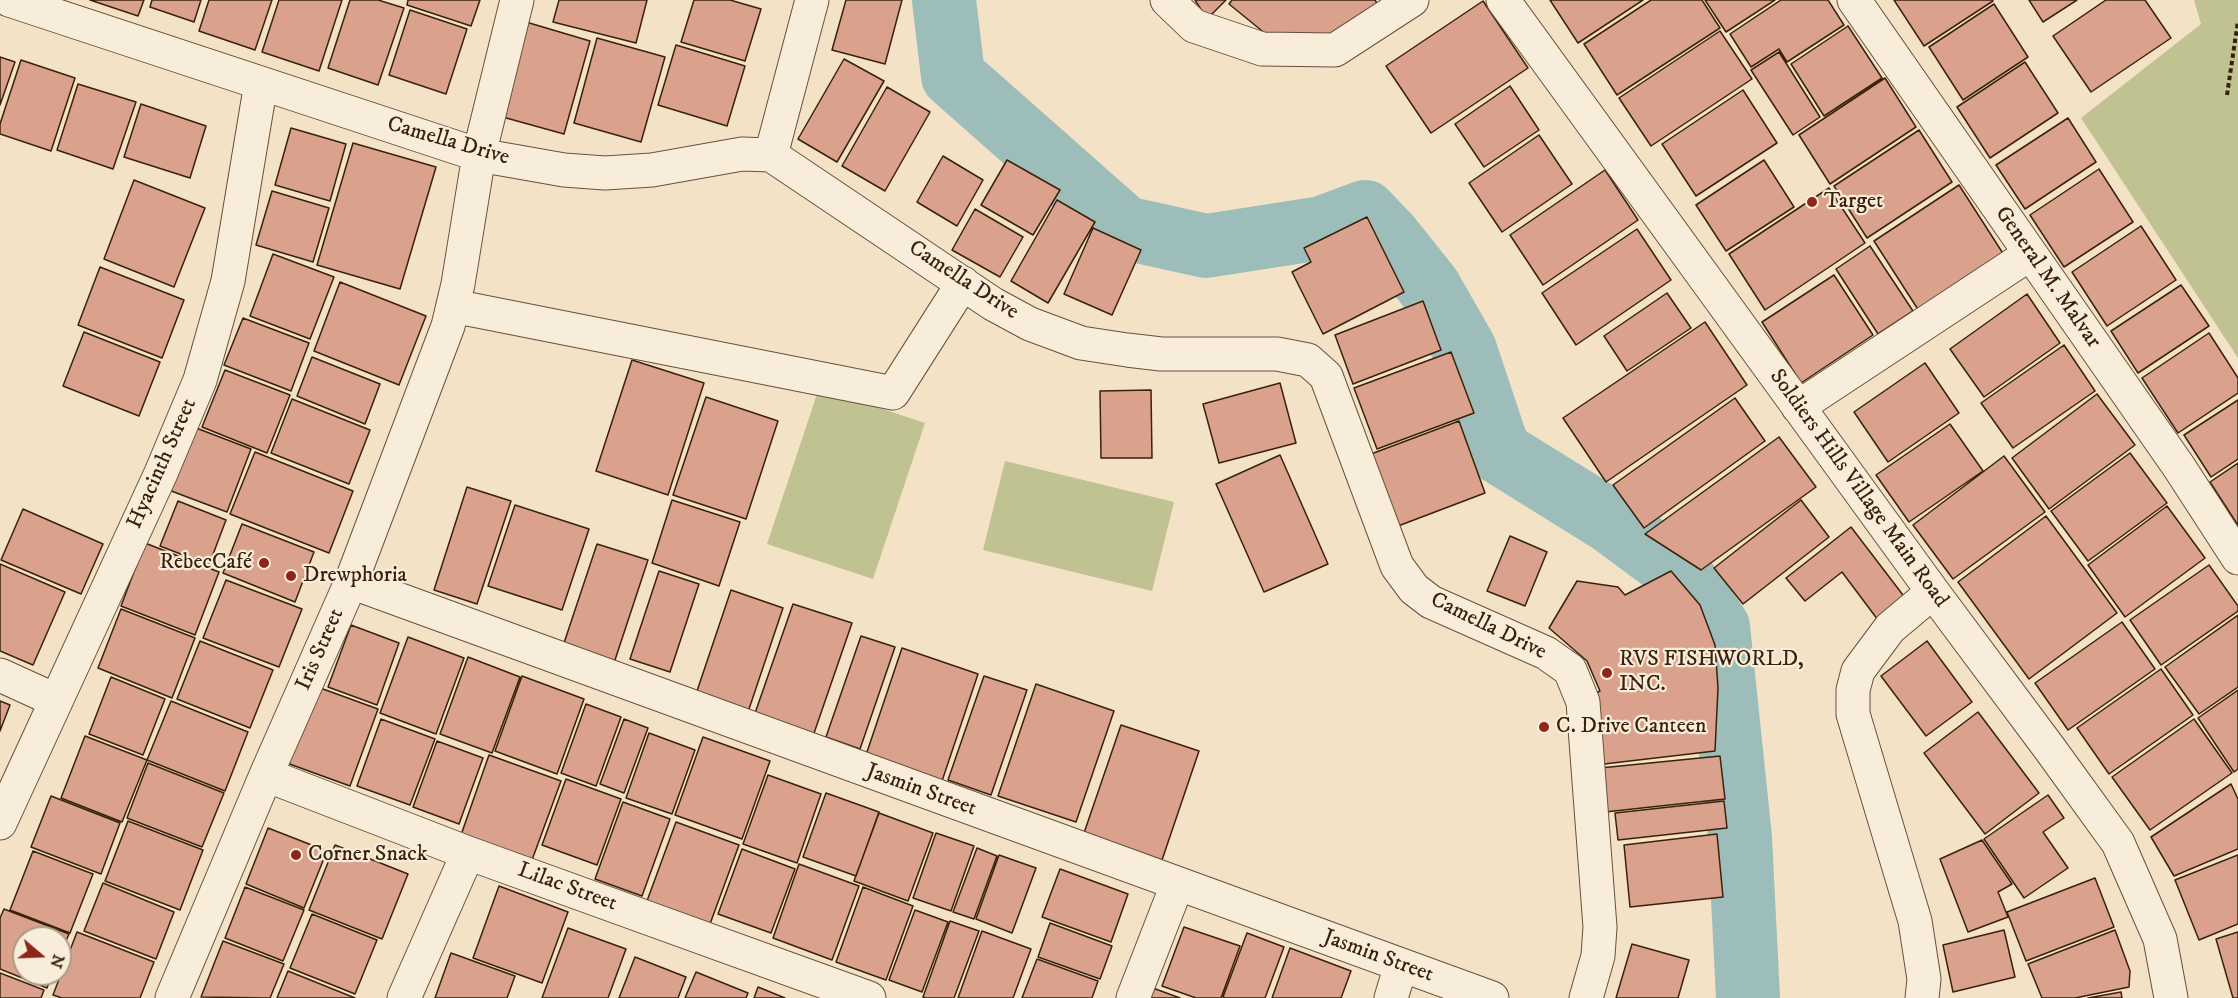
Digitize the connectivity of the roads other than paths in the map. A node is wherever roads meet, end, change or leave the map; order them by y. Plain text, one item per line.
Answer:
1 (9, 0) edge
2 (517, 0) edge
3 (812, 0) edge
4 (1167, 0) edge
5 (1412, 0) edge
6 (1503, 0) edge
7 (1854, 0) edge
8 (261, 83) junction
9 (479, 155) junction
10 (771, 155) junction
11 (2030, 254) junction
12 (963, 283) junction
13 (453, 306) junction
14 (1798, 407) junction
15 (2238, 558) edge
16 (351, 582) junction
17 (1933, 592) junction
18 (0, 675) edge
19 (55, 700) junction
20 (266, 775) junction
21 (0, 823) edge
22 (468, 853) junction
23 (1177, 885) junction
24 (1401, 965) junction
25 (172, 998) edge
26 (404, 998) edge
27 (869, 998) edge
28 (1133, 998) edge
29 (1391, 998) edge
30 (1492, 998) edge
31 (1586, 998) edge
32 (1922, 998) edge
33 (2171, 998) edge

1 - 8 street, Camella Drive
2 - 9 street, Iris Street
3 - 10 street
4 - 5 street
6 - 14 street, Soldiers Hills Village Main Road
7 - 11 street, General M. Malvar
8 - 9 street, Camella Drive
8 - 19 street, Hyacinth Street
9 - 10 street, Camella Drive
9 - 13 street, Iris Street
10 - 12 street, Camella Drive
11 - 14 street
11 - 15 street, General M. Malvar
12 - 13 street
12 - 31 street, Camella Drive
13 - 16 street, Iris Street
14 - 17 street, Soldiers Hills Village Main Road
16 - 20 street, Iris Street
16 - 23 street, Jasmin Street
17 - 32 street
17 - 33 street, Soldiers Hills Village Main Road
18 - 19 street
19 - 21 street, Hyacinth Street
20 - 22 street, Lilac Street
20 - 25 street, Iris Street
22 - 26 street
22 - 27 street, Lilac Street
23 - 24 street, Jasmin Street
23 - 28 street
24 - 29 street
24 - 30 street, Jasmin Street

